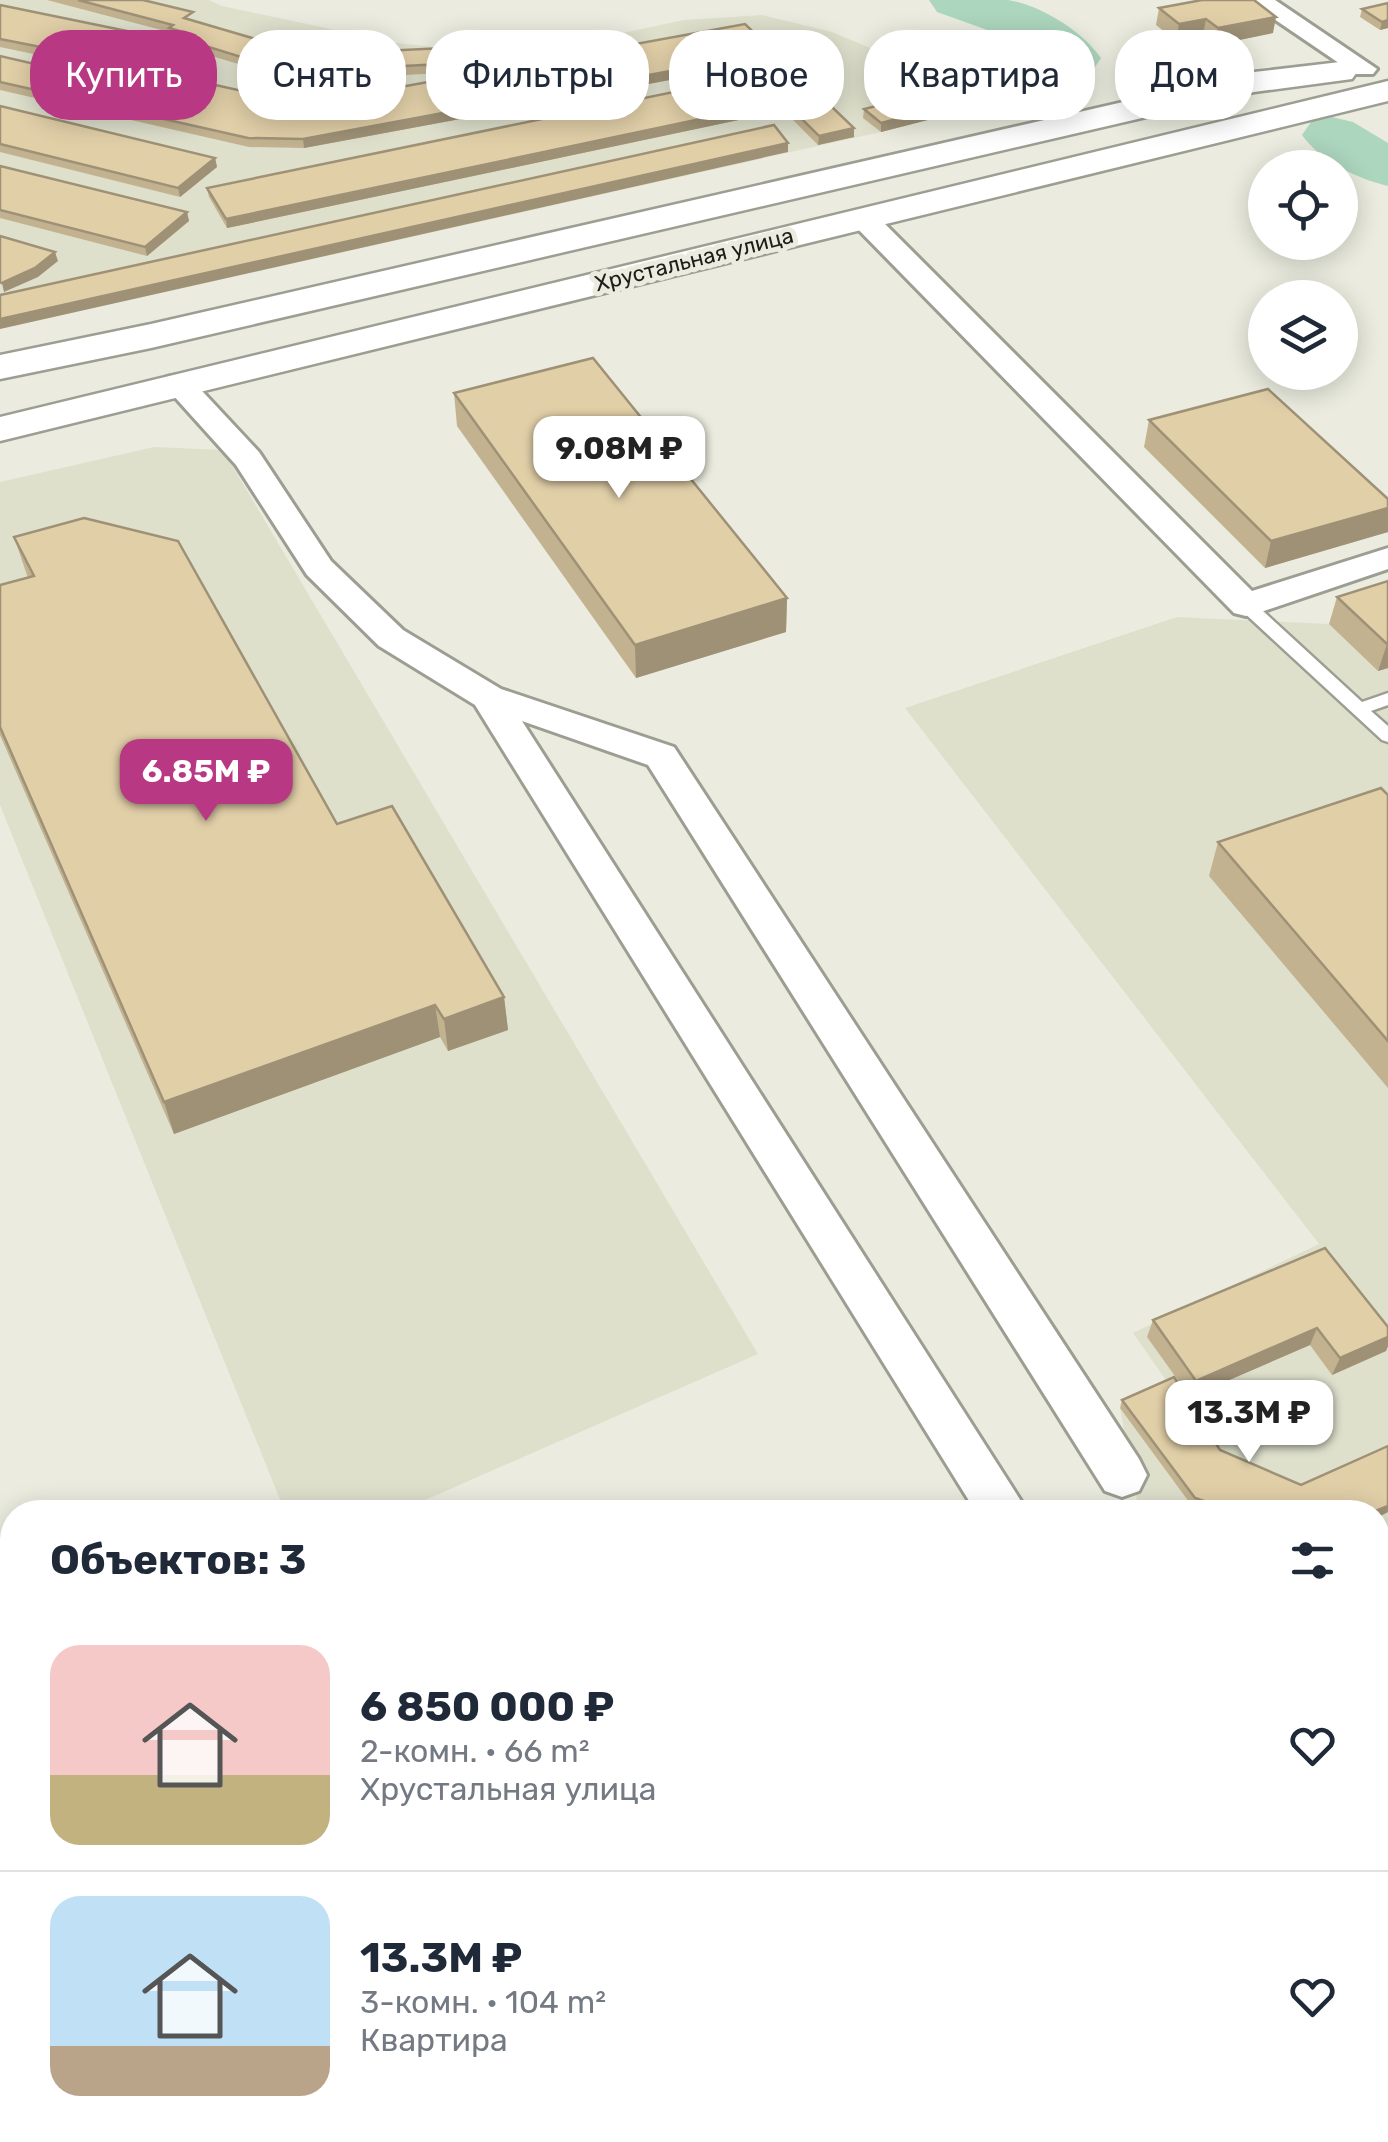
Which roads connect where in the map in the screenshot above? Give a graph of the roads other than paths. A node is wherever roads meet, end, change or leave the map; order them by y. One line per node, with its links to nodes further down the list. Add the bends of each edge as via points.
1 (1258, 0): 2 (street)
2 (1380, 77): 3 (street, Хрустальная улица); 4 (street, Хрустальная улица, via 1254,82)
3 (863, 218): 5 (street, Хрустальная улица); 8 (street)
4 (0, 366)
5 (178, 384): 6 (street, Хрустальная улица); 9 (street, via 248,458 319,568 391,638)
6 (0, 428)
7 (1388, 558): 8 (street)
8 (1246, 604): 11 (lane)
9 (488, 697): 13 (street, via 661,756); 14 (street)
10 (1388, 699): 11 (lane)
11 (1358, 709): 12 (lane)
12 (1388, 736)
13 (1122, 1475)
14 (995, 1500)

